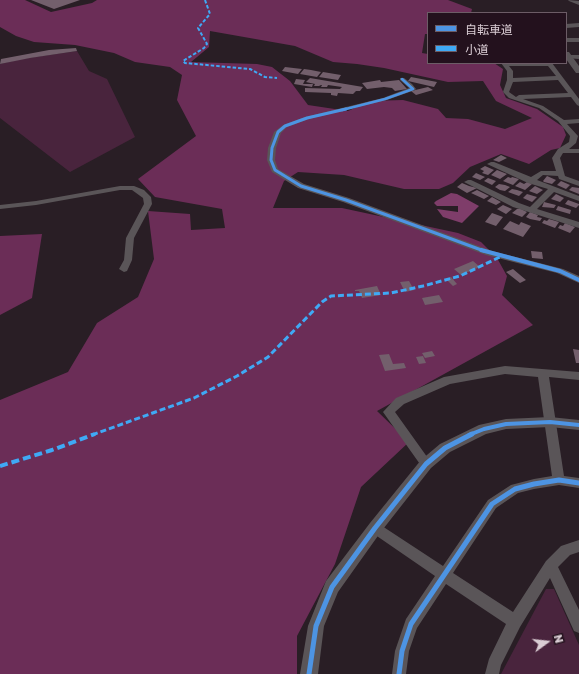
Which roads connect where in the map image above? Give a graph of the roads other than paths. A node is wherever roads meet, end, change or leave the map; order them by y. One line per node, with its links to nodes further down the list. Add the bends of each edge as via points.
1 (571, 0): 2 (street)
2 (579, 3)
3 (579, 25): 4 (street)
4 (567, 26)
5 (567, 40): 6 (street)
6 (579, 40)
7 (567, 55): 8 (street); 10 (street)
8 (579, 57)
9 (505, 64): 11 (street, via 550,64); 13 (street, via 510,71)
10 (579, 71)
11 (561, 78): 13 (street); 14 (street)
12 (402, 79): 32 (street, via 413,89 285,126 278,132 272,148 271,160 275,170 301,186 489,253 560,271)
13 (510, 80): 15 (street, via 506,92)
14 (572, 95): 15 (street); 16 (street)
15 (511, 97): 18 (street, via 541,107)
16 (579, 104)
17 (579, 121): 18 (street)
18 (562, 122): 19 (street, via 574,136 572,143)
19 (561, 151): 20 (street); 22 (street, via 556,158)
20 (579, 151)
21 (491, 164): 23 (street)
22 (561, 174): 23 (street, via 542,173); 25 (street, via 562,177)
23 (531, 181): 26 (street)
24 (468, 182): 29 (street)
25 (579, 184)
26 (553, 189): 27 (street); 29 (street)
27 (579, 199)
28 (0, 207): 31 (street, via 134,188 147,197 148,204 130,238 128,260)
29 (531, 210): 30 (street)
30 (579, 225)
31 (124, 269)
32 (579, 280)
33 (543, 372): 34 (street); 35 (street); 37 (street, via 505,370 448,380 400,401 389,412)
34 (579, 376)
35 (550, 422): 36 (street); 37 (street, via 506,424 484,429 445,448); 38 (street)
36 (579, 425)
37 (426, 464): 40 (street)
38 (559, 480): 39 (street); 43 (street, via 515,489 492,504)
39 (579, 483)
40 (374, 528): 43 (street); 46 (street, via 332,587 316,626)
41 (579, 546): 42 (street, via 566,550)
42 (551, 565): 44 (street); 45 (street)
43 (444, 575): 44 (street); 47 (street, via 411,624 402,651)
44 (515, 622): 48 (street, via 494,664)
45 (579, 626)
46 (309, 674)
47 (399, 674)
48 (492, 674)

